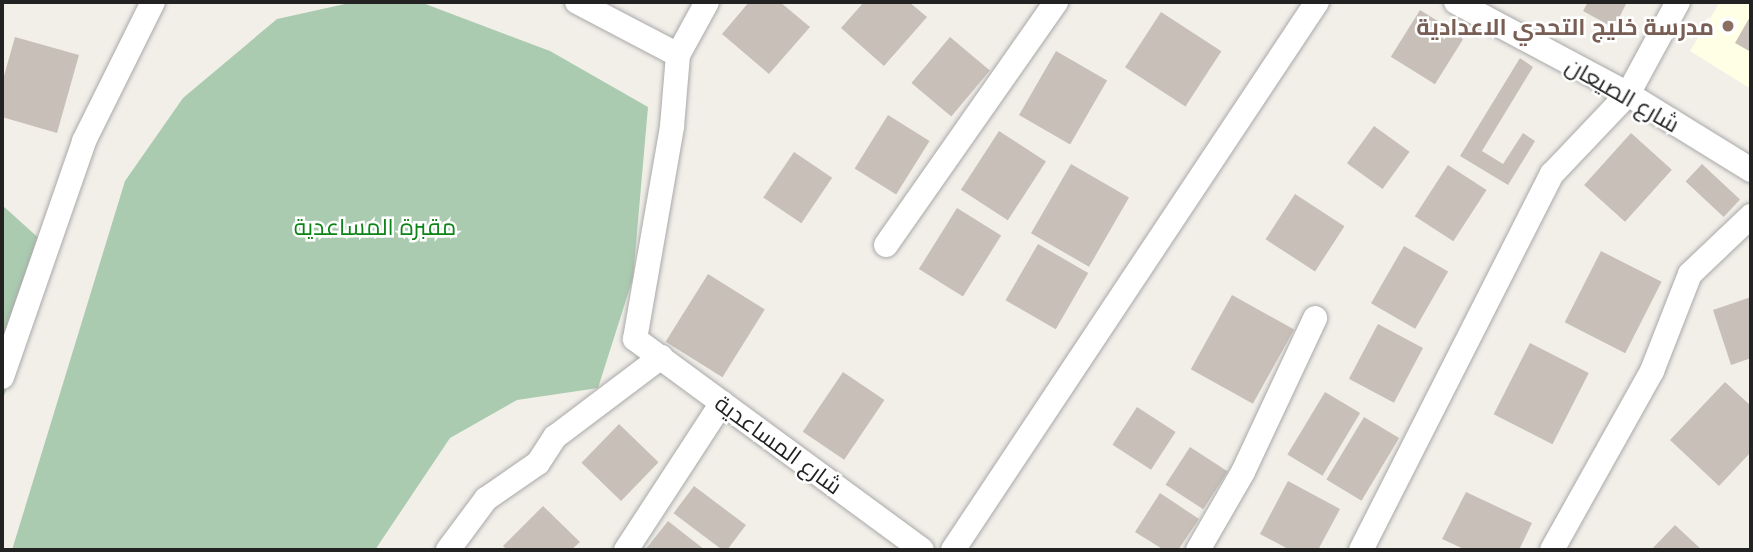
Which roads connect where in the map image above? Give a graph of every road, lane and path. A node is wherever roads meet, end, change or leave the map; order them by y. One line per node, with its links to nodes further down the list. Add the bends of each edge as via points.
1 (153, 2): 15 (street, via 84,141)
2 (577, 2): 8 (street)
3 (707, 2): 8 (street)
4 (1056, 2): 12 (street)
5 (1317, 2): 20 (street)
6 (1455, 2): 9 (street, شارع الصيعان)
7 (1678, 2): 9 (street)
8 (678, 55): 14 (street, شارع المساعدية, via 668,154 635,339)
9 (1628, 94): 10 (street, شارع الصيعان); 22 (street, via 1552,174)
10 (1751, 170)
11 (1751, 216): 23 (street, via 1690,274 1651,371)
12 (886, 245)
13 (1315, 318): 21 (street, via 1243,472)
14 (661, 357): 16 (street, شارع المساعدية); 17 (street, via 555,437 538,463 486,499)
15 (2, 377)
16 (723, 403): 18 (street); 19 (street, شارع المساعدية)
17 (448, 550)
18 (626, 550)
19 (922, 550)
20 (953, 550)
21 (1198, 550)
22 (1361, 550)
23 (1552, 550)

